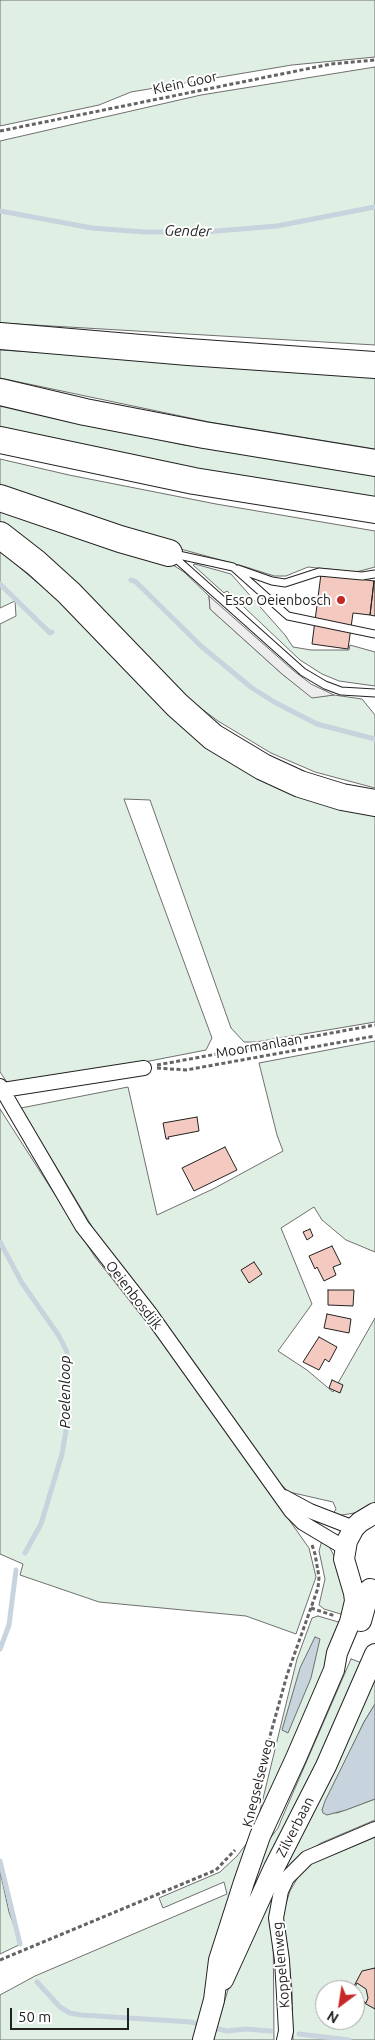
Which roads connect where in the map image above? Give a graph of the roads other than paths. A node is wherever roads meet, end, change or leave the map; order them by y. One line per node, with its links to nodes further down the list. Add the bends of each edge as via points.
1 (0, 336): 2 (highway)
2 (375, 365)
3 (0, 392): 5 (highway, via 204,435)
4 (0, 440): 7 (highway, via 194,481)
5 (375, 463)
6 (0, 498): 9 (highway)
7 (375, 510)
8 (0, 535): 14 (highway, via 69,593 177,705 213,737 245,758 300,784)
9 (169, 553): 10 (lane); 13 (lane, via 303,672 341,690)
10 (233, 567): 11 (lane, via 285,583 319,572); 12 (lane, via 288,616)
11 (375, 574)
12 (375, 634)
13 (375, 693)
14 (375, 804)
15 (144, 1068): 16 (street)
16 (2, 1088): 17 (street, Oeienbosdijk, via 82,1226 149,1312)
17 (280, 1495): 20 (street, Oeienbosdijk); 21 (street, Oeienbosdijk, via 303,1523)
18 (375, 1513): 20 (main road)
19 (375, 1527): 21 (main road)
20 (354, 1528): 21 (main road)
21 (351, 1552): 22 (main road)
22 (366, 1592): 25 (main road, Zilverbaan, via 366,1608 345,1657 334,1670 260,1836 222,1951)
23 (375, 1654): 25 (main road, Zilverbaan, via 326,1766 274,1868)
24 (375, 1829): 27 (street, Koppelenweg, via 307,1858 287,1878 281,1891 276,1918 282,1969)
25 (212, 2006): 26 (main road, Zilverbaan)
26 (203, 2040)
27 (284, 2040)

